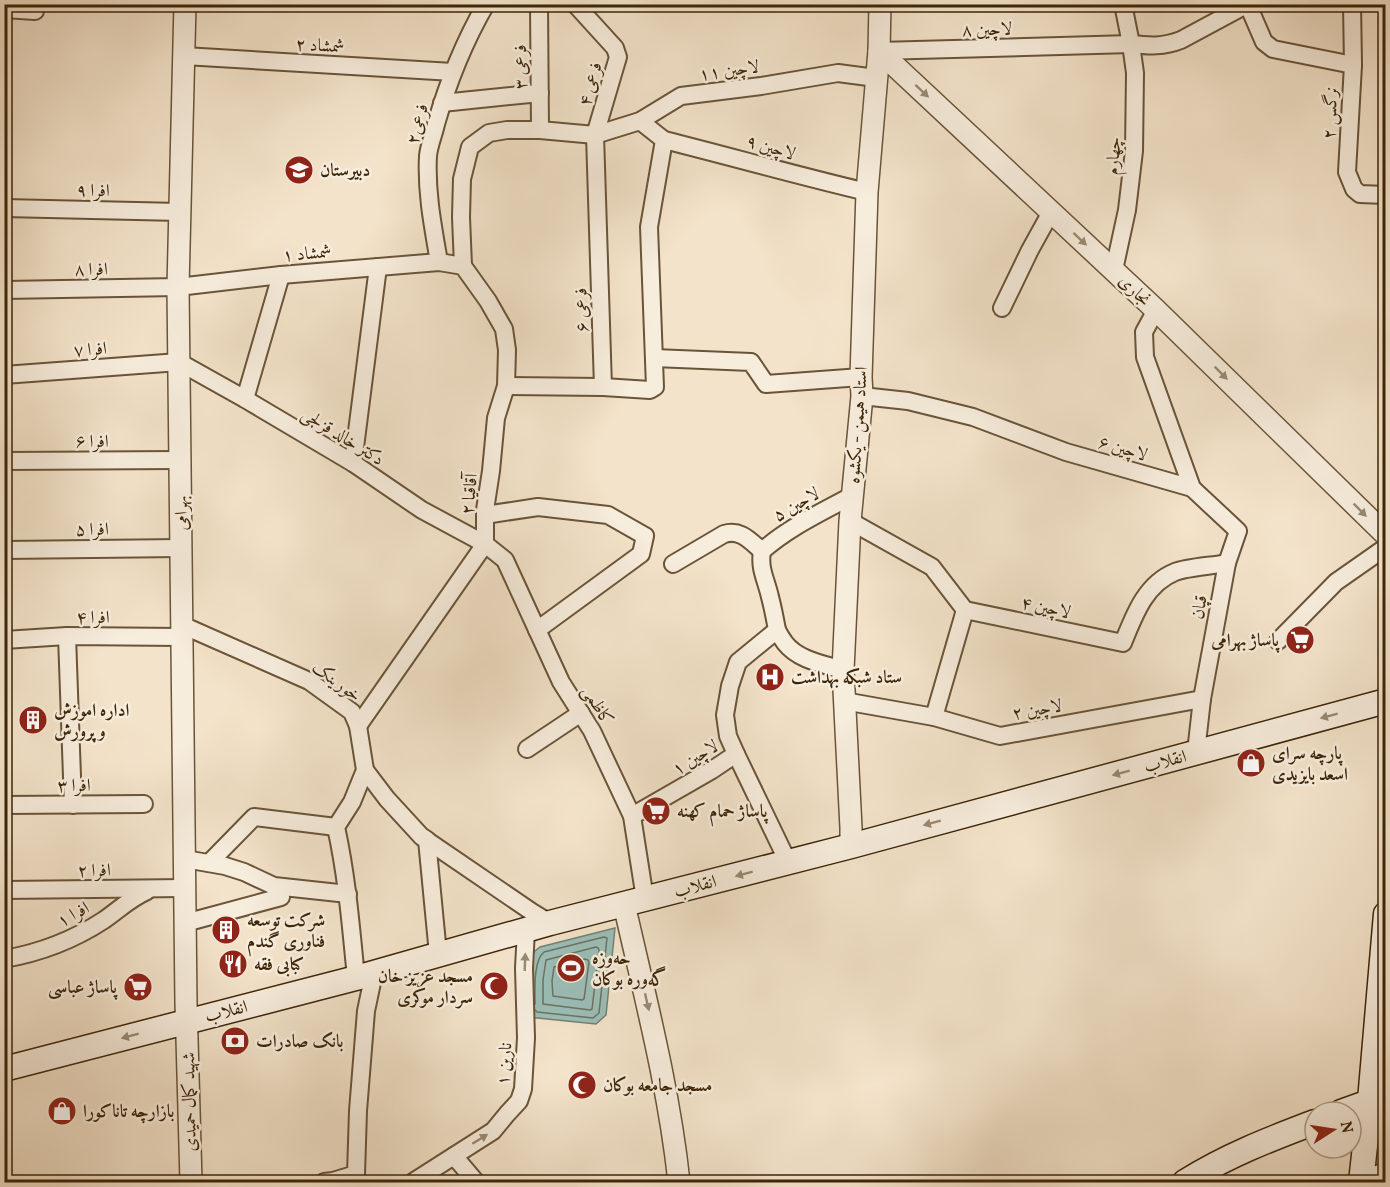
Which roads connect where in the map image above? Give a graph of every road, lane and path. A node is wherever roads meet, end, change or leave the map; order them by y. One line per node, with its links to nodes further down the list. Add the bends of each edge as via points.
1 (185, 4): 13 (street, بهرامی)
2 (486, 4): 15 (street, فرعی۲)
3 (539, 4): 17 (street, فرعی ۳)
4 (574, 4): 21 (street, فرعی ۴, via 615,48 618,57)
5 (880, 4): 12 (street, استاد هیمن - یکشوه)
6 (1123, 4): 11 (street, چهارم)
7 (1352, 4): 14 (street, نرگس ۲)
8 (1248, 5): 11 (street, لاچین ۸, via 1169,45); 14 (street, via 1264,42 1273,49)
9 (4, 9): 10 (street)
10 (35, 11)
11 (1131, 44): 12 (street, لاچین ۸); 31 (street, چهارم, via 1135,73 1134,151)
12 (879, 51): 16 (street, استاد هیمن - یکشوه); 27 (street, نجاری, one-way to 27)
13 (184, 56): 15 (street, شمشاد ۲); 26 (street, بهرامی)
14 (1353, 65): 24 (street, نرگس ۲, via 1347,172 1360,194)
15 (453, 72): 18 (street, فرعی۲)
16 (876, 78): 19 (street, لاچین ۱۱, via 837,72 681,96); 23 (street, استاد هیمن - یکشوه)
17 (540, 93): 18 (street); 20 (street, فرعی ۳)
18 (442, 103): 28 (street, فرعی۲, via 428,154 429,206)
19 (640, 121): 21 (street, لاچین ۱۱); 22 (street)
20 (540, 130): 21 (street, فرعی ۴); 29 (street, via 489,133 470,147 462,179)
21 (595, 135): 41 (street, فرعی ۶)
22 (664, 141): 23 (street, لاچین ۹); 37 (street, via 649,227)
23 (867, 192): 42 (street, استاد هیمن - یکشوه)
24 (1386, 195)
25 (4, 208): 26 (street, افرا ۹)
26 (180, 212): 33 (street, بهرامی)
27 (1051, 212): 31 (street, نجاری, one-way to 31); 35 (street)
28 (439, 262): 29 (street); 30 (street, شمشاد ۱)
29 (463, 266): 40 (street, آقاقیا ۲, via 504,329)
30 (378, 267): 32 (street, شمشاد ۱); 46 (street)
31 (1114, 270): 36 (street, نجاری)
32 (281, 274): 33 (street, شمشاد ۱); 43 (street)
33 (178, 287): 34 (street, افرا ۸); 38 (street, بهرامی)
34 (4, 290)
35 (1002, 308)
36 (1156, 310): 47 (street, لاچین ۶, via 1144,332 1145,357); 51 (street, نجاری, one-way to 51)
37 (654, 358): 41 (street, via 655,387 650,390); 42 (street, لاچین ۶, via 751,362 766,384)
38 (179, 362): 39 (street, افرا ۷); 43 (street, دکتر خالد قزلجی); 44 (street, بهرامی)
39 (4, 375)
40 (506, 386): 41 (street); 49 (street, آقاقیا ۲, via 496,418)
41 (603, 387)
42 (861, 387): 47 (street, لاچین ۶, via 973,417 1066,452); 48 (street, استاد هیمن - یکشوه)
43 (244, 399): 46 (street, دکتر خالد قزلجی)
44 (180, 460): 45 (street, افرا ۶); 54 (street, بهرامی)
45 (4, 461)
46 (353, 463): 52 (street, دکتر خالد قزلجی, via 422,510)
47 (1192, 488): 57 (street, قپان, via 1238,531)
48 (853, 495): 50 (street, استاد هیمن - یکشوه); 56 (street, لاچین ۵, via 789,530)
49 (485, 515): 52 (street, آقاقیا ۲); 60 (street, via 538,507 608,515 645,536 641,554)
50 (850, 521): 59 (street, via 932,567); 66 (street, استاد هیمن - یکشوه)
51 (1386, 536)
52 (485, 544): 60 (street, کاظمی, via 505,560); 72 (street)
53 (1386, 547): 65 (street, via 1336,582)
54 (181, 548): 55 (street, افرا ۵); 62 (street, بهرامی)
55 (4, 550)
56 (762, 550): 58 (street, via 741,534 731,532); 61 (street, via 762,574)
57 (1227, 563): 59 (street, لاچین ۴, via 1176,572 1156,582 1136,610 1123,643); 67 (street, قپان)
58 (673, 564)
59 (965, 609): 71 (street)
60 (537, 630): 70 (street, کاظمی)
61 (777, 630): 66 (street, via 795,653); 75 (street, لاچین ۱, via 738,662 730,686 725,715)
62 (182, 631): 63 (street, افرا ۴); 72 (street, خورینک, via 309,681 352,712); 84 (street, بهرامی)
63 (67, 636): 64 (street, افرا ۴); 79 (street)
64 (4, 640)
65 (1278, 641)
66 (843, 670): 68 (street, استاد هیمن - یکشوه)
67 (1202, 699): 71 (street, لاچین ۲, via 1000,736); 74 (street, قپان)
68 (844, 701): 71 (street, لاچین ۲); 83 (street, استاد هیمن - یکشوه)
69 (1386, 701): 74 (main road, انقلاب, one-way to 74)
70 (580, 713): 73 (street); 80 (street, کاظمی)
71 (934, 717)
72 (358, 726): 76 (street, خورینک)
73 (527, 749)
74 (1196, 752): 83 (main road, انقلاب, one-way to 83)
75 (736, 754): 80 (street, لاچین ۱); 85 (street)
76 (365, 770): 81 (street, via 352,802); 82 (street)
77 (144, 804): 79 (street, افرا ۳)
78 (4, 805): 79 (street, افرا ۳)
79 (74, 805)
80 (632, 816): 92 (street, کاظمی)
81 (336, 826): 86 (street, via 254,817); 90 (street)
82 (421, 836): 95 (street); 97 (street, via 426,840)
83 (851, 846): 85 (main road, انقلاب)
84 (184, 859): 86 (street); 88 (street, بهرامی)
85 (788, 862): 92 (main road, انقلاب, one-way to 92)
86 (209, 863): 90 (street, via 244,872 274,886)
87 (154, 888): 88 (street, افرا ۲); 89 (street, افرا ۲); 98 (street, افرا ۱, via 132,898 80,934)
88 (185, 888): 94 (street, بهرامی)
89 (4, 890)
90 (348, 894): 99 (street)
91 (281, 897): 94 (street)
92 (634, 902): 95 (main road, انقلاب); 112 (street, one-way to 112)
93 (1386, 914): 102 (main road)
94 (185, 923): 100 (street, بهرامی)
95 (550, 923): 96 (main road, انقلاب)
96 (526, 930): 97 (main road, انقلاب); 105 (street, نارین ۱, one-way to 96, via 493,1131 519,1101 523,1089)
97 (438, 954): 99 (main road, انقلاب)
98 (4, 959)
99 (365, 975): 100 (main road, انقلاب); 109 (street, via 356,1174)
100 (186, 1021): 101 (main road, انقلاب, one-way to 101); 108 (street, شهید کمال حمیدی)
101 (4, 1069)
102 (1374, 1110): 107 (main road)
103 (1303, 1127): 113 (main road, via 1250,1147)
104 (1303, 1142): 114 (main road)
105 (454, 1156): 110 (street, نارین ۱); 111 (street)
106 (1386, 1171): 107 (street)
107 (1361, 1181)
108 (191, 1182)
109 (324, 1182)
110 (413, 1182)
111 (476, 1182)
112 (680, 1182)
113 (1185, 1182)
114 (1206, 1182)

